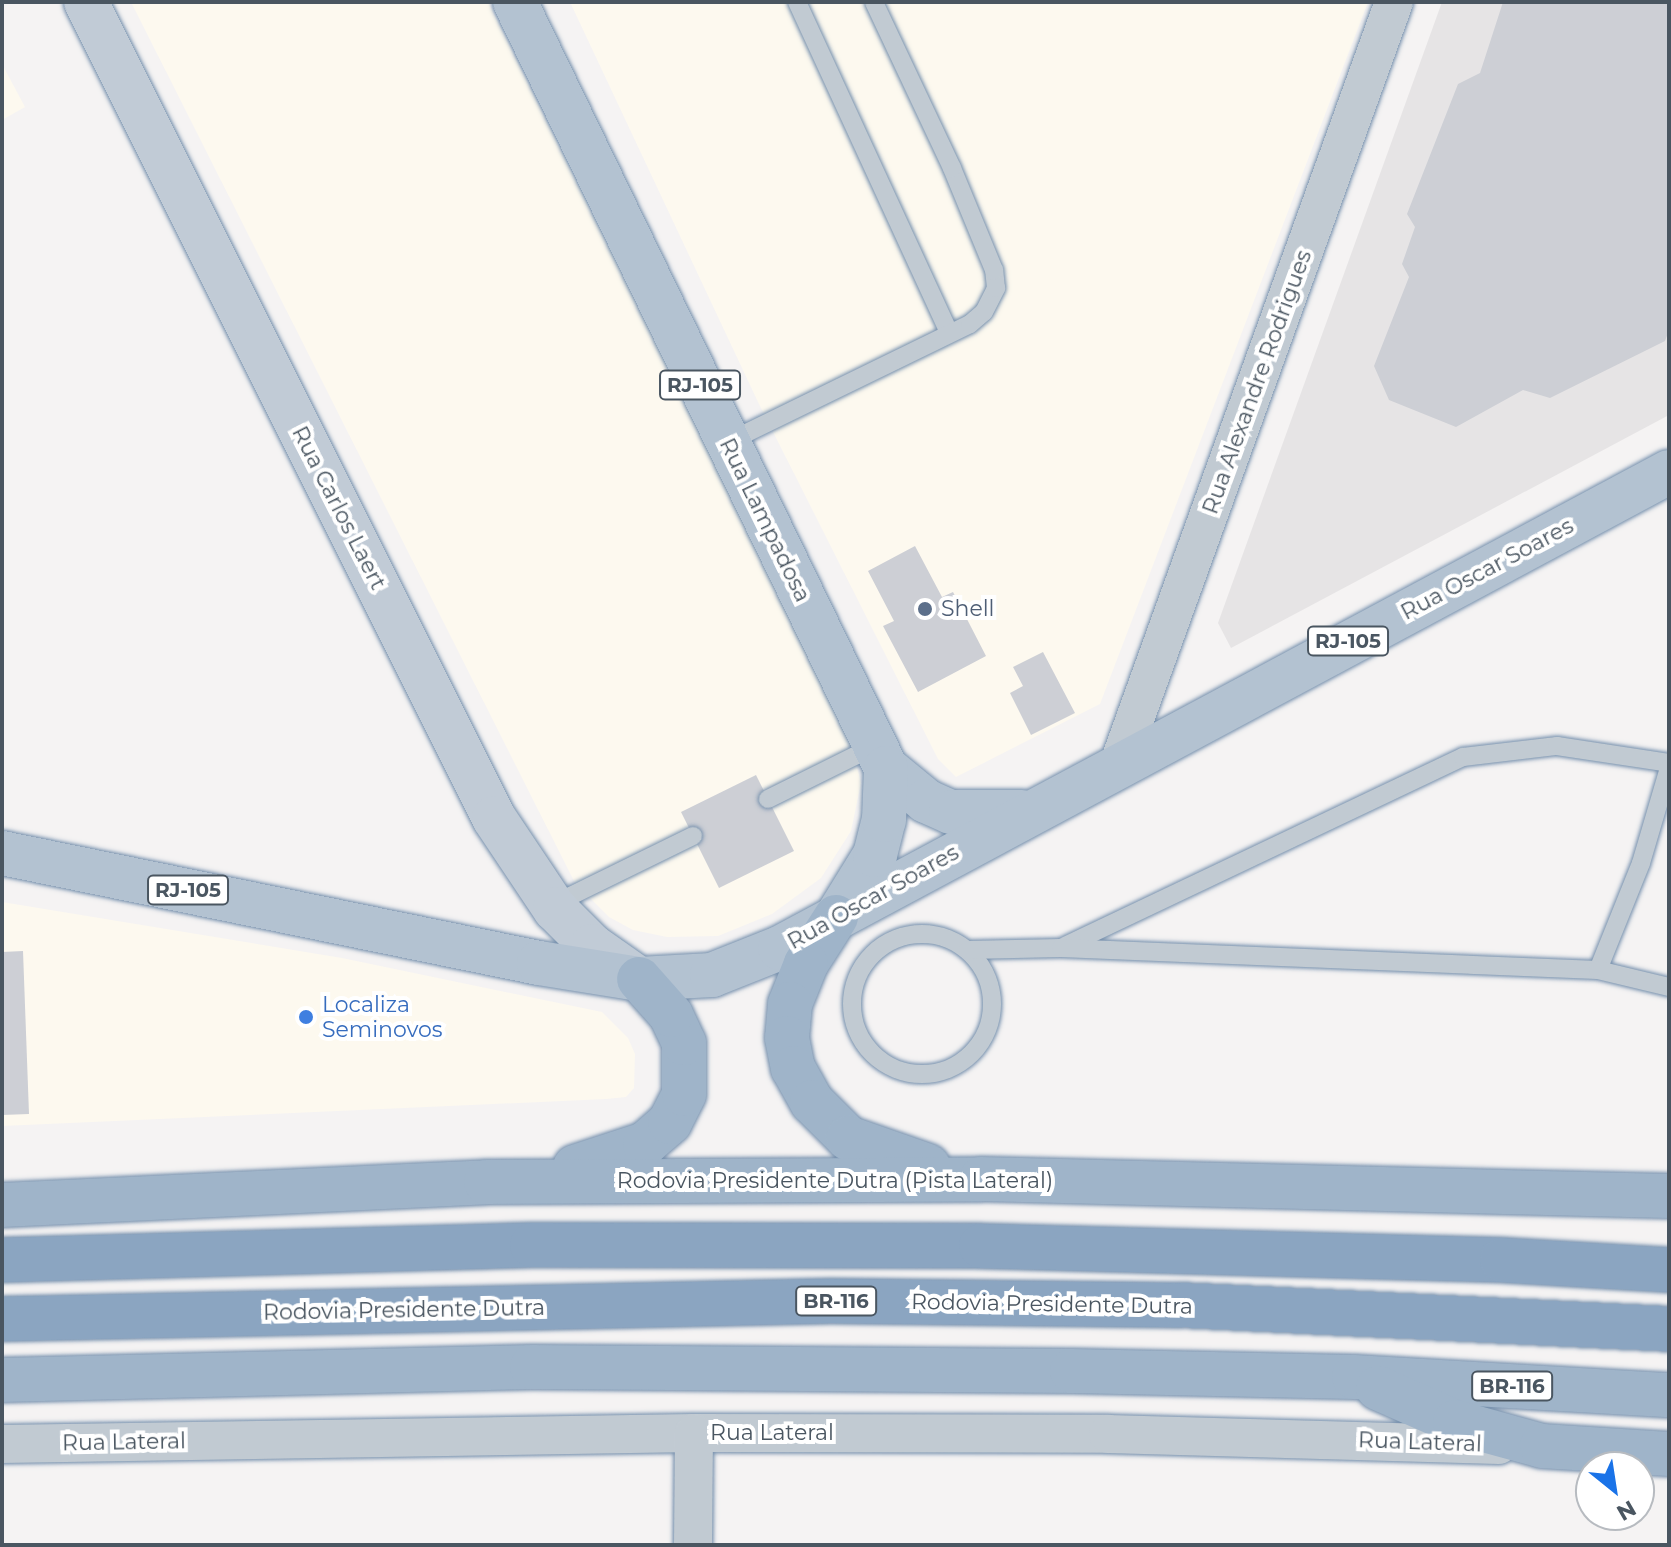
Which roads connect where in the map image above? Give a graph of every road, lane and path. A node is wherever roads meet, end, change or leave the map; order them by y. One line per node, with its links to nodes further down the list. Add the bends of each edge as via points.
1 (86, 2): 16 (main road, Rua Carlos Laert, via 494,818)
2 (515, 2): 7 (main road, Rua Lampadosa / RJ-105)
3 (797, 2): 6 (lane)
4 (874, 2): 6 (lane, via 994,270 996,288 984,312)
5 (1394, 2): 10 (street, Rua Alexandre Rodrigues)
6 (949, 333): 7 (lane)
7 (728, 442): 9 (main road, Rua Lampadosa / RJ-105)
8 (1669, 472): 10 (main road, Rua Oscar Soares / RJ-105)
9 (880, 757): 12 (lane); 13 (main road, Rua Lampadosa / RJ-105, via 926,801 951,812); 17 (main road, via 884,820 875,855 861,885)
10 (1119, 763): 13 (main road, Rua Oscar Soares / RJ-105)
11 (1669, 766): 18 (lane, via 1557,746 1463,757); 20 (lane, via 1641,863)
12 (768, 799)
13 (1027, 812): 17 (main road, Rua Oscar Soares / RJ-105)
14 (693, 836): 16 (lane)
15 (2, 853): 21 (main road, Rua Oscar Soares / RJ-105)
16 (552, 905): 21 (main road, Rua Carlos Laert, via 592,946)
17 (836, 917): 21 (main road, Rua Oscar Soares / RJ-105, via 754,960 712,975); 23 (highway, via 806,964 790,1004 787,1038 799,1079 829,1123 848,1138 888,1156)
18 (1061, 948): 19 (lane); 20 (lane)
19 (968, 950): 19 (lane, via 987,974 993,1005 985,1036 965,1060 936,1073 905,1072 877,1058 858,1033 852,1002 859,972 869,960 880,947 908,934 940,936)
20 (1598, 970): 22 (lane)
21 (639, 979): 24 (highway, via 671,1015 686,1051 684,1094 670,1122 645,1144 605,1161)
22 (1669, 987)
23 (981, 1179): 24 (highway, Rodovia Presidente Dutra (Pista Lateral)); 25 (highway, Rodovia Presidente Dutra (Pista Lateral))
24 (486, 1182): 26 (highway, Rodovia Presidente Dutra (Pista Lateral))
25 (1669, 1196)
26 (2, 1205)
27 (2, 1260): 28 (highway, via 532,1245 950,1246 1502,1260)
28 (1669, 1270)
29 (2, 1319): 30 (highway, Rodovia Presidente Dutra / BR-116, via 831,1301 1180,1305)
30 (1669, 1329)
31 (1354, 1377): 32 (highway, BR-116, via 532,1367); 33 (highway, BR-116); 36 (highway, via 1455,1422)
32 (2, 1380)
33 (1669, 1395)
34 (694, 1433): 35 (street, Rua Lateral); 36 (street, Rua Lateral, via 1108,1434); 38 (street)
35 (2, 1444)
36 (1542, 1446): 37 (highway)
37 (1669, 1454)
38 (693, 1545)

